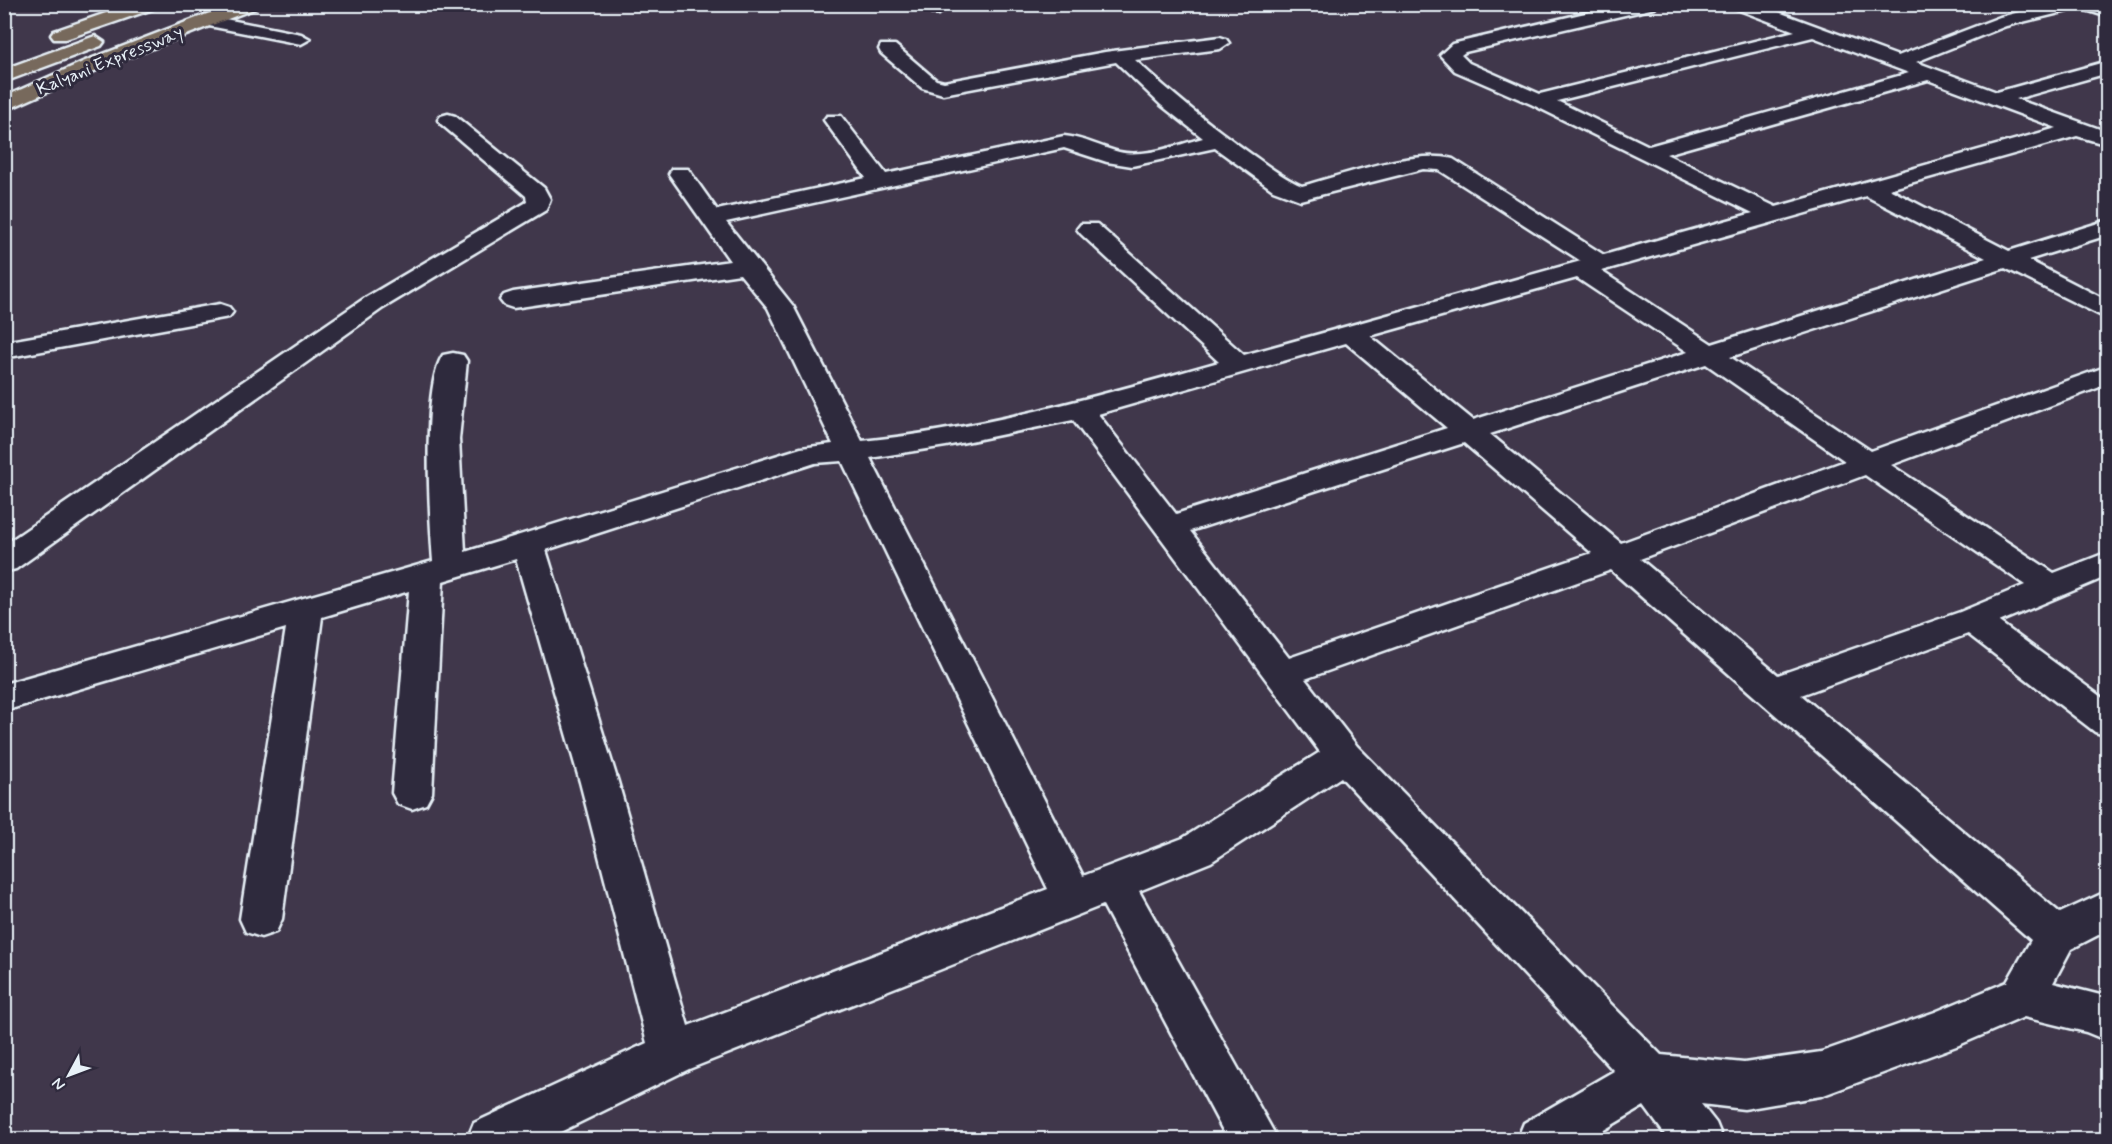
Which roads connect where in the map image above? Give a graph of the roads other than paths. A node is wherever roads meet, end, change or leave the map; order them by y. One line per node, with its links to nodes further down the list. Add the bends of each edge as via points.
1 (224, 4): 22 (highway)
2 (250, 4): 11 (highway, Kalyani Expressway)
3 (1589, 4): 10 (street)
4 (1650, 4): 10 (street)
5 (1740, 4): 12 (street)
6 (2075, 4): 18 (street, via 2000,21)
7 (2085, 4): 9 (street)
8 (154, 11): 14 (highway, Kalyani Expressway); 21 (highway)
9 (2108, 12)
10 (1611, 13): 24 (street, via 1459,48 1449,56 1462,67)
11 (210, 21): 13 (street); 25 (highway, Kalyani Expressway, via 92,65)
12 (1815, 31): 18 (street); 24 (street)
13 (301, 39)
14 (38, 43)
15 (1220, 44): 17 (street)
16 (888, 49): 17 (street, via 929,84 943,88)
17 (1120, 56): 30 (street)
18 (1898, 63): 20 (street)
19 (2108, 67): 23 (street)
20 (1928, 74): 23 (street); 31 (street)
21 (4, 76)
22 (4, 89)
23 (1996, 99): 28 (street)
24 (1538, 100): 31 (street)
25 (4, 105)
26 (448, 120): 58 (street, via 536,193 538,205 374,303)
27 (834, 120): 33 (street)
28 (2078, 129): 29 (street); 34 (street)
29 (2108, 139)
30 (1219, 141): 33 (street, via 1129,160 1088,145 1064,142); 41 (street, via 1300,194 1423,162 1445,164)
31 (1646, 153): 35 (street)
32 (680, 174): 36 (street)
33 (881, 183): 36 (street)
34 (1867, 187): 35 (street); 39 (street)
35 (1771, 213): 41 (street)
36 (711, 218): 40 (street)
37 (2108, 227): 39 (street)
38 (1089, 229): 49 (street)
39 (2005, 259): 43 (street); 47 (street)
40 (747, 266): 42 (street); 53 (street, via 780,306)
41 (1591, 266): 45 (street); 47 (street)
42 (513, 300)
43 (2108, 311)
44 (220, 312): 46 (street)
45 (1351, 334): 49 (street); 52 (street)
46 (4, 350)
47 (1712, 354): 52 (street); 54 (street)
48 (453, 361): 60 (street, via 443,428)
49 (1237, 364): 51 (street)
50 (2108, 374): 54 (street)
51 (1080, 410): 53 (street); 55 (street)
52 (1470, 432): 55 (street); 57 (street)
53 (854, 453): 56 (street, via 812,454); 70 (street)
54 (1868, 465): 57 (street); 61 (street)
55 (1169, 527): 64 (street)
56 (528, 545): 60 (street); 76 (street, via 599,782)
57 (1616, 556): 64 (street); 65 (street)
58 (4, 561)
59 (2108, 563): 61 (street)
60 (438, 571): 62 (street); 69 (street)
61 (2053, 588): 63 (street)
62 (306, 609): 66 (street); 72 (street)
63 (1972, 620): 65 (street); 67 (street)
64 (1281, 674): 68 (street)
65 (1773, 692): 73 (street)
66 (4, 698)
67 (2108, 722)
68 (1344, 756): 70 (street, via 1197,850); 77 (street)
69 (412, 793)
70 (1093, 890): 76 (street); 79 (street)
71 (2108, 909): 73 (street)
72 (261, 919)
73 (2056, 936): 74 (street)
74 (2023, 996): 75 (street); 77 (street, via 1821,1074 1743,1086)
75 (2108, 1020)
76 (673, 1054): 78 (street)
77 (1650, 1076): 80 (street); 81 (street)
78 (491, 1140)
79 (1254, 1140)
80 (1541, 1140)
81 (1699, 1140)

